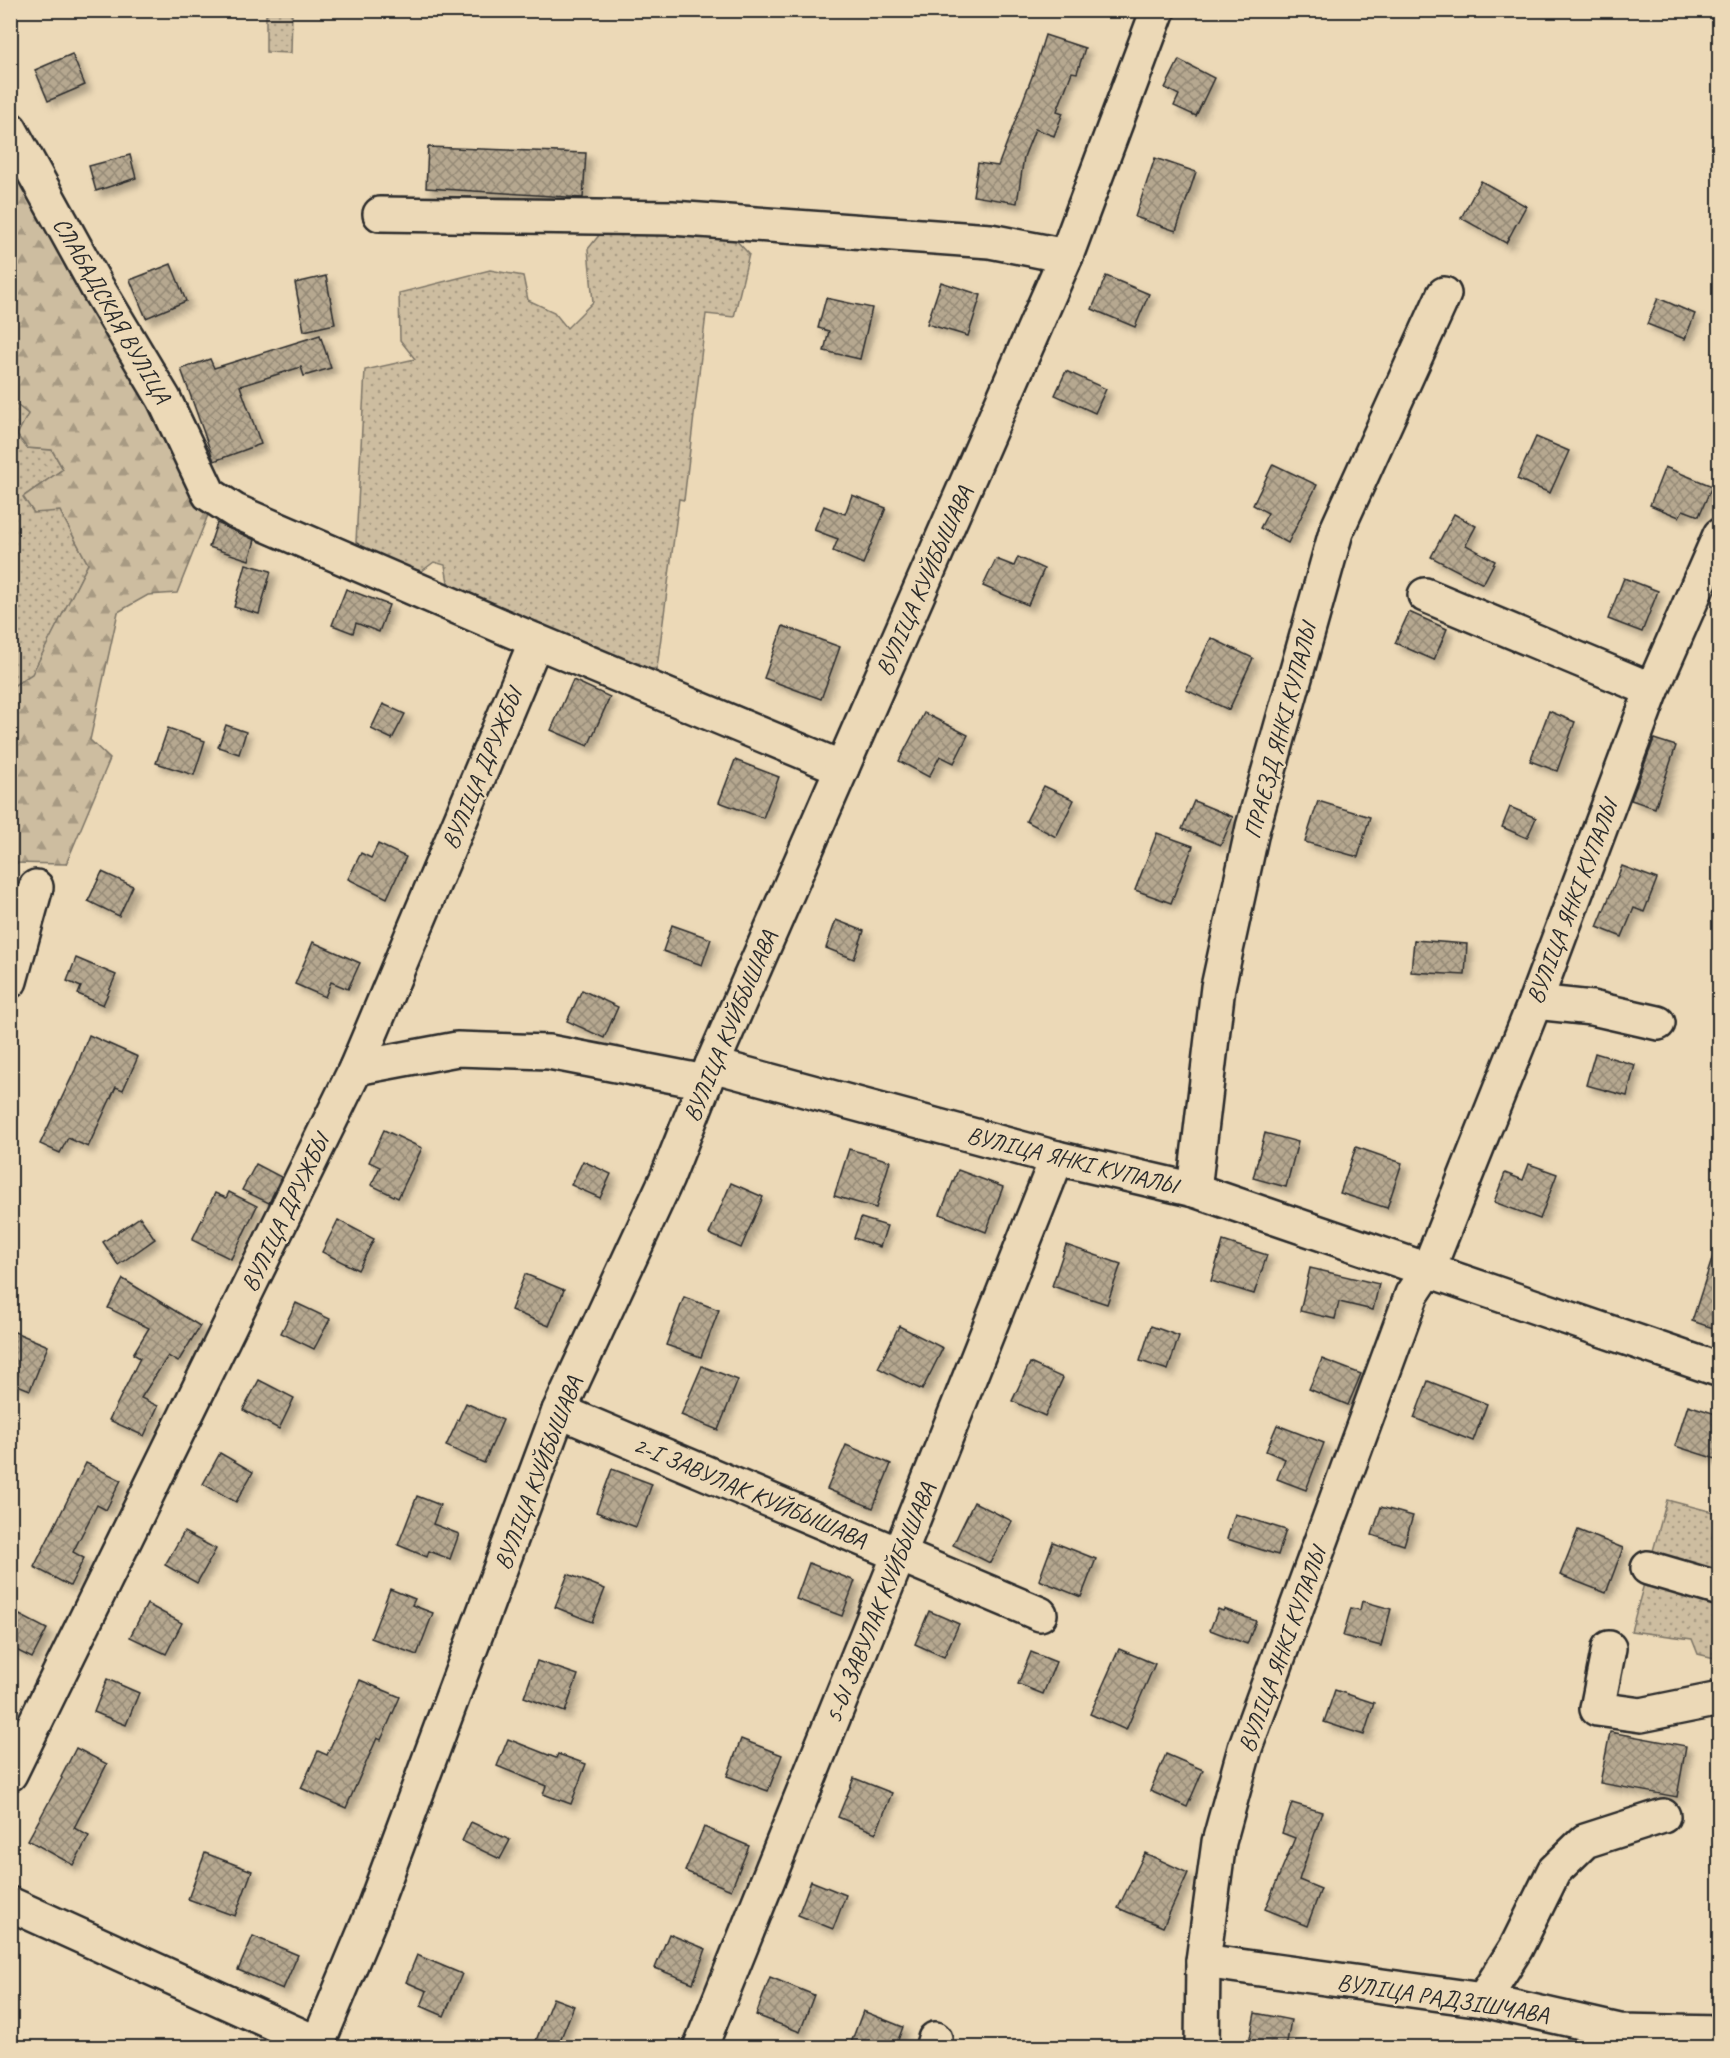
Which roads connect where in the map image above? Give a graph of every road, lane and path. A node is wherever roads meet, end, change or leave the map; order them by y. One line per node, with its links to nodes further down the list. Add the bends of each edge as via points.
1 (1158, 10): 4 (street, ВУЛІЦА КУЙБЫШАВА)
2 (10, 129): 8 (street, СЛАБАДСКАЯ ВУЛІЦА, via 164,399 209,494 235,511)
3 (380, 214): 4 (street, via 672,218 990,241)
4 (1066, 256): 10 (street, ВУЛІЦА КУЙБЫШАВА)
5 (1444, 294): 18 (street, ПРАЕЗД ЯНКІ КУПАЛЫ, via 1336,532 1262,793 1218,987)
6 (1719, 535): 9 (street, ВУЛІЦА ЯНКІ КУПАЛЫ)
7 (1425, 595): 9 (street)
8 (536, 641): 10 (street); 15 (street, ВУЛІЦА ДРУЖБЫ)
9 (1652, 690): 13 (street, ВУЛІЦА ЯНКІ КУПАЛЫ)
10 (842, 768): 16 (street, ВУЛІЦА КУЙБЫШАВА)
11 (36, 887): 12 (street)
12 (10, 981)
13 (1536, 1002): 14 (street, via 1592,1008); 19 (street, ВУЛІЦА ЯНКІ КУПАЛЫ)
14 (1658, 1023)
15 (356, 1068): 16 (street, ВУЛІЦА ЯНКІ КУПАЛЫ, via 457,1049 549,1052); 28 (street, ВУЛІЦА ДРУЖБЫ)
16 (709, 1073): 17 (street, ВУЛІЦА ЯНКІ КУПАЛЫ); 21 (street, ВУЛІЦА КУЙБЫШАВА, via 667,1178)
17 (1057, 1158): 18 (street, ВУЛІЦА ЯНКІ КУПАЛЫ); 22 (street, 5-Ы ЗАВУЛАК КУЙБЫШАВА)
18 (1194, 1190): 19 (street, ВУЛІЦА ЯНКІ КУПАЛЫ)
19 (1428, 1270): 20 (street, ВУЛІЦА ЯНКІ КУПАЛЫ); 31 (street, ВУЛІЦА ЯНКІ КУПАЛЫ, via 1412,1294 1245,1748 1219,1842)
20 (1719, 1370)
21 (559, 1411): 22 (street, 2-І ЗАВУЛАК КУЙБЫШАВА); 35 (street, ВУЛІЦА КУЙБЫШАВА, via 369,1921)
22 (899, 1555): 25 (street, 2-І ЗАВУЛАК КУЙБЫШАВА); 36 (street, 5-Ы ЗАВУЛАК КУЙБЫШАВА)
23 (1648, 1568): 24 (street)
24 (1719, 1589)
25 (1040, 1614)
26 (1609, 1648): 27 (street, via 1598,1709 1641,1715)
27 (1719, 1699)
28 (10, 1774)
29 (1663, 1816): 32 (street, via 1585,1841 1554,1871 1516,1948)
30 (10, 1904): 35 (street)
31 (1203, 1961): 32 (street, ВУЛІЦА РАДЗІШЧАВА); 37 (street, ВУЛІЦА ЯНКІ КУПАЛЫ)
32 (1483, 2000): 34 (street, ВУЛІЦА РАДЗІШЧАВА)
33 (1719, 2033): 34 (street, ВУЛІЦА РАДЗІШЧАВА)
34 (1619, 2039)
35 (316, 2045)
36 (700, 2048)
37 (1202, 2048)

